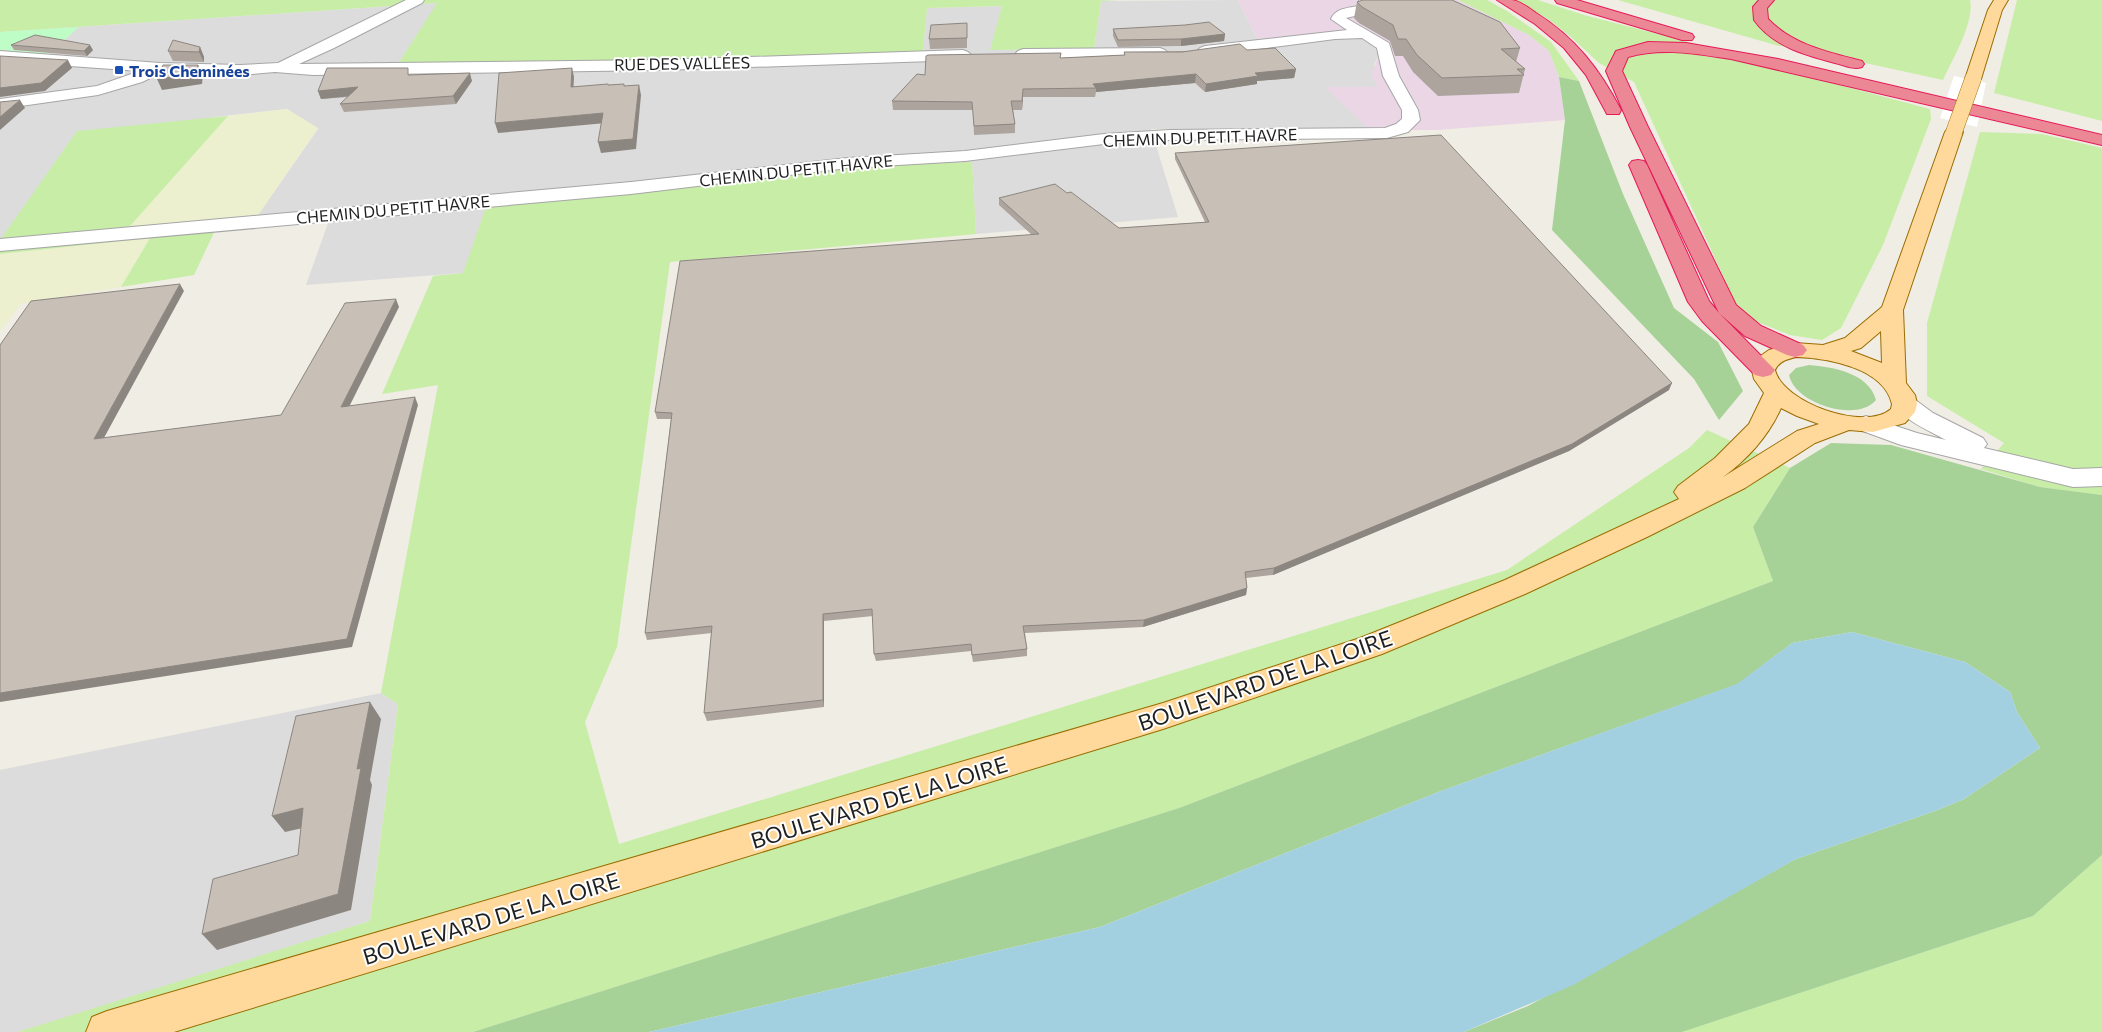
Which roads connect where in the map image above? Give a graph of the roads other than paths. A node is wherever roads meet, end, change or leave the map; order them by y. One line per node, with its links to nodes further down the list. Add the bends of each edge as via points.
1 (417, 0): 17 (street, via 330,45)
2 (1366, 0): 9 (street, CHEMIN DU PETIT HAVRE, via 1371,7 1342,13 1338,19)
3 (1504, 0): 29 (highway, via 1560,36 1586,62 1614,113 1699,302)
4 (1562, 0): 22 (highway, via 1678,34)
5 (1593, 0): 8 (highway)
6 (1768, 0): 18 (highway, via 1760,7 1761,20 1775,34 1804,48)
7 (1995, 3): 26 (main road, bridge, via 1973,79)
8 (1699, 31)
9 (1364, 34): 11 (street); 25 (street, CHEMIN DU PETIT HAVRE, via 1384,46 1391,76 1410,110 1411,120 1397,131 1104,139 965,156 848,163 621,189)
10 (1728, 39): 21 (highway)
11 (1190, 52)
12 (1173, 53): 13 (street)
13 (1007, 54)
14 (978, 55): 17 (street, RUE DES VALLÉES, via 661,65)
15 (0, 56): 16 (street, RUE DES VALLÉES)
16 (160, 68): 17 (street, RUE DES VALLÉES); 20 (street, via 105,89)
17 (275, 68)
18 (1870, 68)
19 (1919, 82): 21 (highway)
20 (0, 104)
21 (2026, 112): 23 (highway)
22 (1993, 113): 24 (highway); 27 (highway, via 1708,50 1657,46 1632,49 1616,59 1614,71 1727,308 1753,331)
23 (2102, 130)
24 (2102, 140)
25 (0, 246)
26 (1892, 310): 28 (main road, via 1853,343); 31 (main road)
27 (1795, 350): 28 (main road); 29 (main road, via 1778,353 1767,360)
28 (1824, 352): 31 (main road, via 1881,373)
29 (1763, 370): 30 (main road, via 1766,381)
30 (1776, 393): 32 (main road, via 1806,411); 35 (main road, BOULEVARD DE LA LOIRE, via 1760,427 1724,464)
31 (1900, 394): 32 (main road, BOULEVARD DE LA LOIRE, via 1903,412 1894,419 1882,423); 33 (street, via 1933,422)
32 (1856, 423): 33 (street); 35 (main road, BOULEVARD DE LA LOIRE, via 1806,437 1736,482)
33 (2018, 464): 34 (street, via 2073,478)
34 (2102, 477)
35 (1637, 530): 36 (main road, BOULEVARD DE LA LOIRE, via 1515,587 1371,646 1163,716)
36 (106, 1032)

